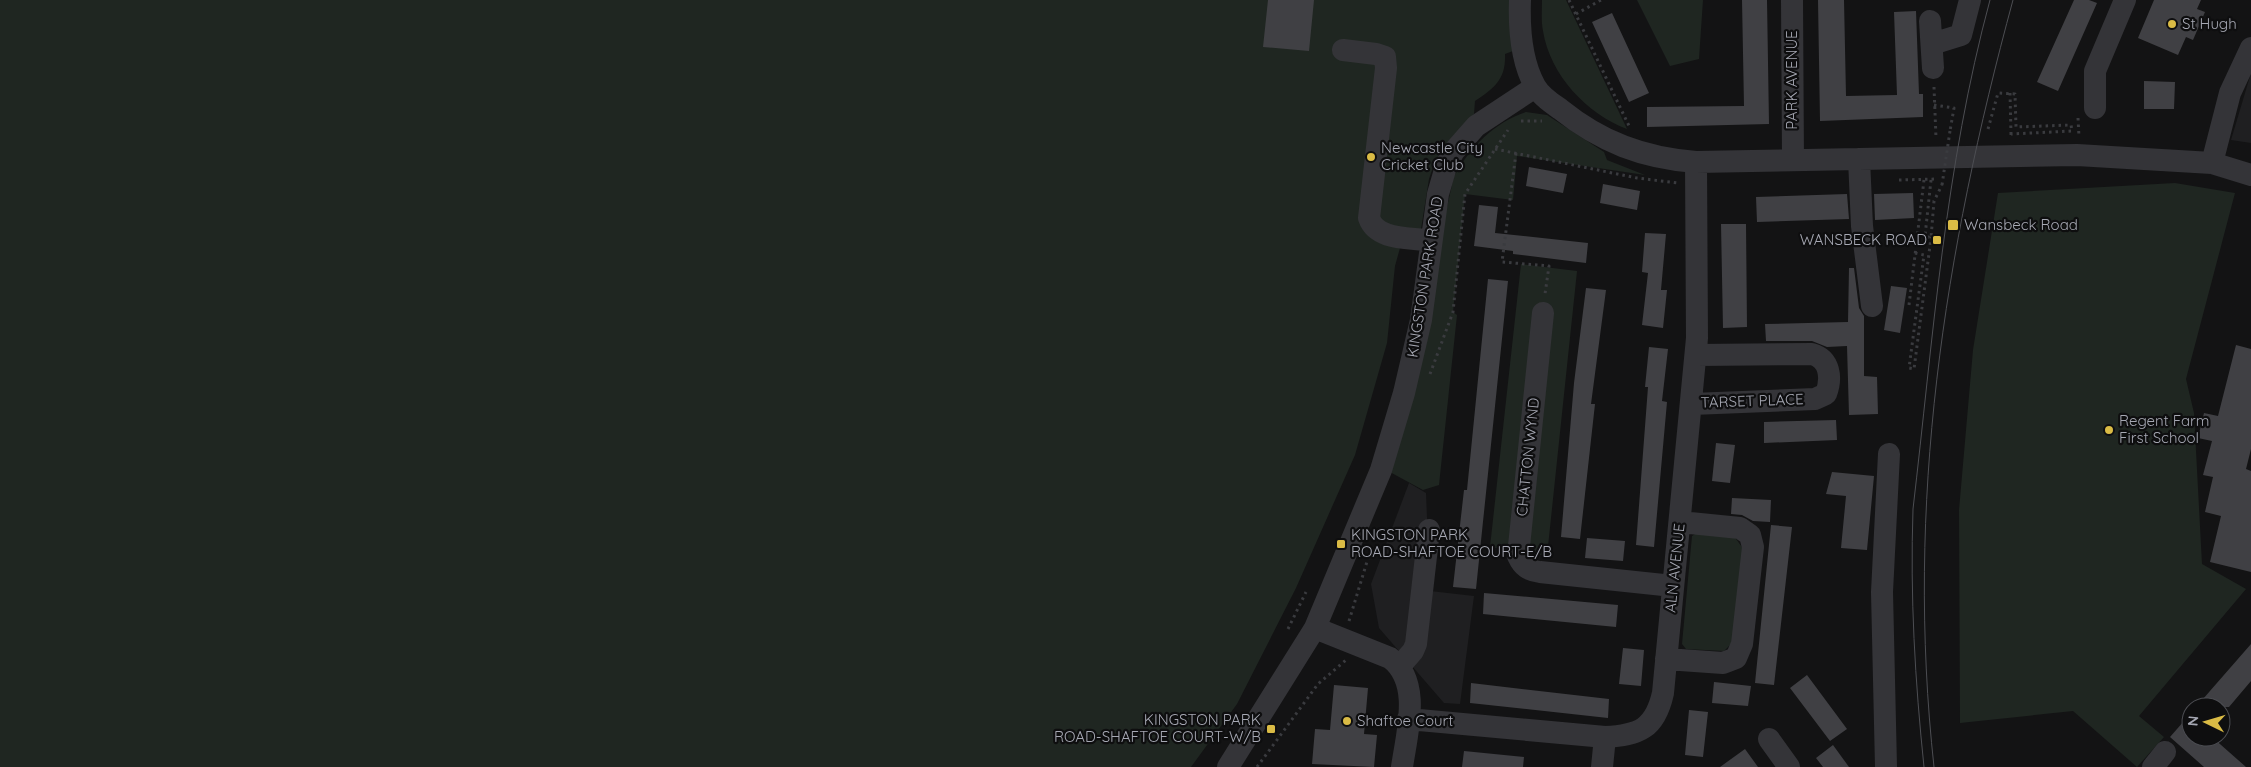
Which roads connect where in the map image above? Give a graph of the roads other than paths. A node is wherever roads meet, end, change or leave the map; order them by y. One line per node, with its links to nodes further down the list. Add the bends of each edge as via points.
1 (1520, 0): 10 (street, via 1522,38)
2 (1792, 0): 13 (street, PARK AVENUE)
3 (1970, 0): 6 (street, via 1961,35)
4 (2125, 0): 11 (street, via 2095,71)
5 (1930, 21): 6 (street)
6 (1932, 44): 9 (street)
7 (2251, 48): 15 (street, via 2230,93)
8 (1343, 50): 17 (street, via 1385,57 1369,218 1373,228 1380,233)
9 (1934, 68)
10 (1535, 87): 14 (street, via 1563,112 1609,142 1642,154); 17 (street, KINGSTON PARK ROAD, via 1476,126 1454,150 1442,176)
11 (2086, 108)
12 (1859, 159): 13 (street); 15 (street, via 2077,155); 18 (street, via 1862,226)
13 (1793, 160): 14 (street)
14 (1696, 162): 20 (street, ALN AVENUE)
15 (2212, 163): 16 (street)
16 (2251, 175)
17 (1431, 240): 26 (street, KINGSTON PARK ROAD, via 1421,320 1404,393 1380,470)
18 (1872, 306)
19 (1543, 313): 25 (street, CHATTON WYND, via 1518,556 1522,565 1540,572)
20 (1696, 355): 21 (street, ALN AVENUE); 21 (street, TARSET PLACE, via 1812,354 1825,360 1829,386 1822,397 1815,399)
21 (1692, 404): 23 (street, ALN AVENUE)
22 (1889, 454): 36 (street, via 1882,592)
23 (1680, 522): 25 (street, ALN AVENUE); 27 (street, via 1740,528 1750,535 1753,547 1742,644 1736,658 1723,663)
24 (1429, 530): 28 (street, via 1416,644)
25 (1673, 586): 27 (street, ALN AVENUE)
26 (1315, 628): 28 (street, via 1390,658); 32 (street, KINGSTON PARK ROAD)
27 (1666, 659): 30 (street, ALN AVENUE, via 1663,694 1654,718 1637,733)
28 (1400, 666): 29 (street, via 1410,696)
29 (1408, 719): 30 (street, ALN AVENUE); 33 (street)
30 (1605, 737): 34 (street)
31 (1769, 739): 35 (street)
32 (1228, 767)
33 (1402, 767)
34 (1602, 767)
35 (1789, 767)
36 (1886, 767)

